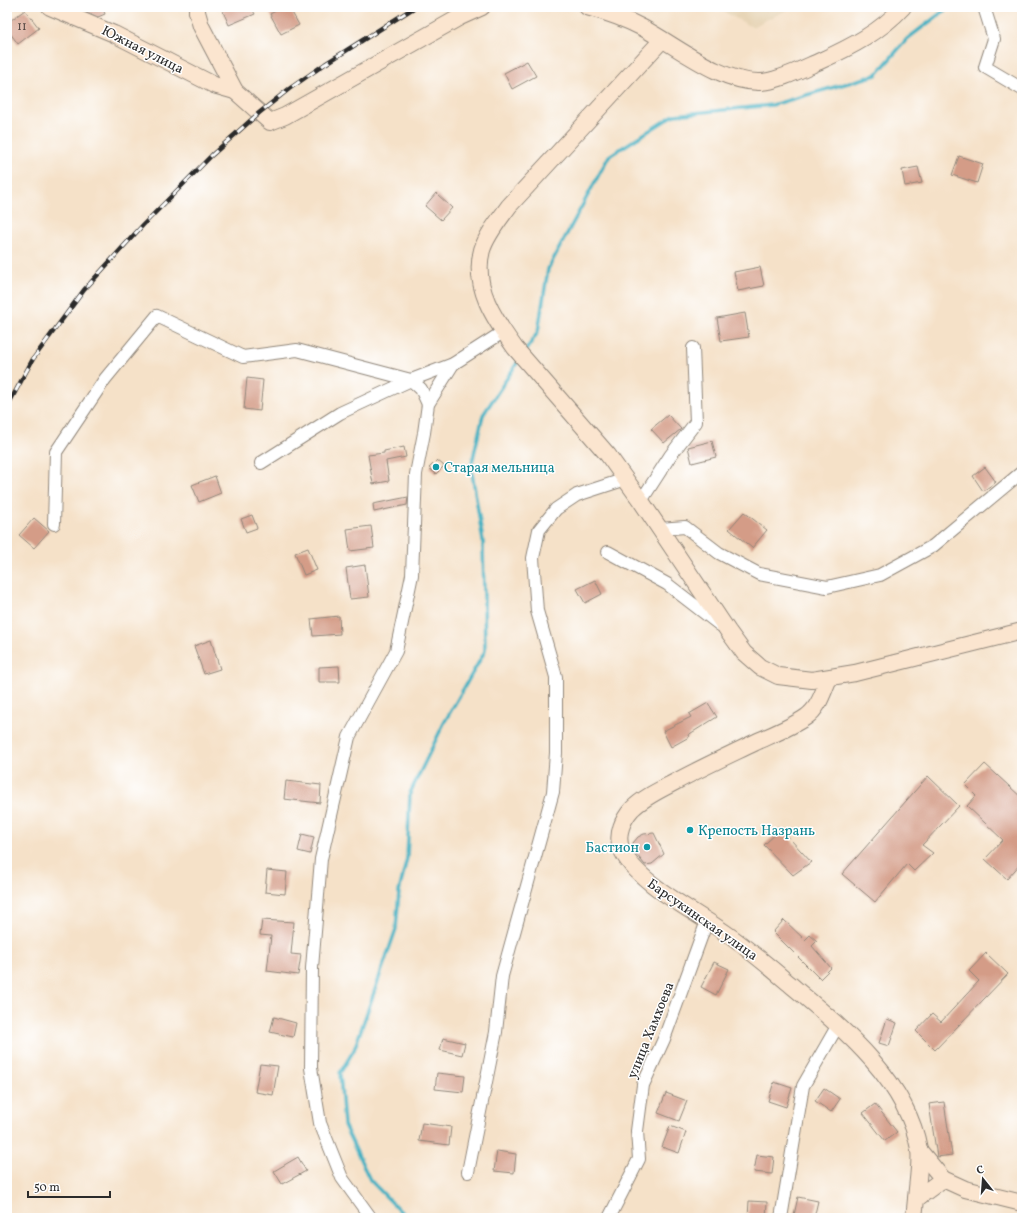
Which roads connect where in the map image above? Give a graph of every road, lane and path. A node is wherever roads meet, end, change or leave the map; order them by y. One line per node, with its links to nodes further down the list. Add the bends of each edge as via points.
1 (50, 7): 9 (street, Южная улица, via 114,34 214,86)
2 (198, 7): 9 (street, via 201,26)
3 (482, 7): 9 (street, via 270,122)
4 (586, 7): 7 (street, via 643,28)
5 (903, 7): 7 (street, via 892,20 848,48 782,77 761,82 725,75)
6 (984, 7): 8 (street, via 994,39 985,67)
7 (662, 40): 10 (street, via 509,206 491,230 482,250 480,275 484,294)
8 (1022, 89)
9 (235, 91)
10 (503, 332): 12 (street); 17 (street)
11 (693, 348): 18 (street, via 696,422)
12 (454, 364): 13 (street); 14 (street)
13 (411, 380): 14 (street, via 421,389); 15 (street, via 340,413); 19 (street, via 297,350 243,357 157,316 105,379 56,452)
14 (428, 404): 32 (street, via 416,474 412,575 396,651 349,737 321,859 312,968 311,1068 320,1124 342,1178)
15 (261, 463)
16 (1022, 472): 20 (street, via 933,546 880,575 827,586 759,574 719,553 686,527)
17 (626, 479): 18 (street); 28 (street, via 577,495 556,509 539,530 533,558 537,611 556,677 553,792 502,976 496,1032)
18 (641, 501): 20 (street)
19 (54, 524)
20 (660, 529): 22 (street)
21 (608, 552): 22 (street, via 667,584)
22 (728, 631): 24 (street, via 744,653 760,667 778,676 812,680)
23 (1022, 631): 24 (street)
24 (829, 678): 25 (street, Барсукинская улица, via 818,704 807,716 649,796 622,822 619,835 627,859 663,893)
25 (707, 921): 26 (street, Барсукинская улица, via 744,945); 33 (street, улица Хамхоева, via 664,1039 643,1085 637,1131 639,1159)
26 (838, 1025): 27 (street, Барсукинская улица, via 875,1064 896,1092 907,1113); 34 (street, via 803,1086)
27 (919, 1150): 29 (street, Барсукинская улица); 30 (street, Барсукинская улица)
28 (468, 1172)
29 (943, 1179): 30 (street); 31 (street, Барсукинская улица, via 965,1188)
30 (916, 1199): 35 (street, Барсукинская улица)
31 (1022, 1203)
32 (371, 1218)
33 (609, 1218)
34 (781, 1218)
35 (914, 1218)

